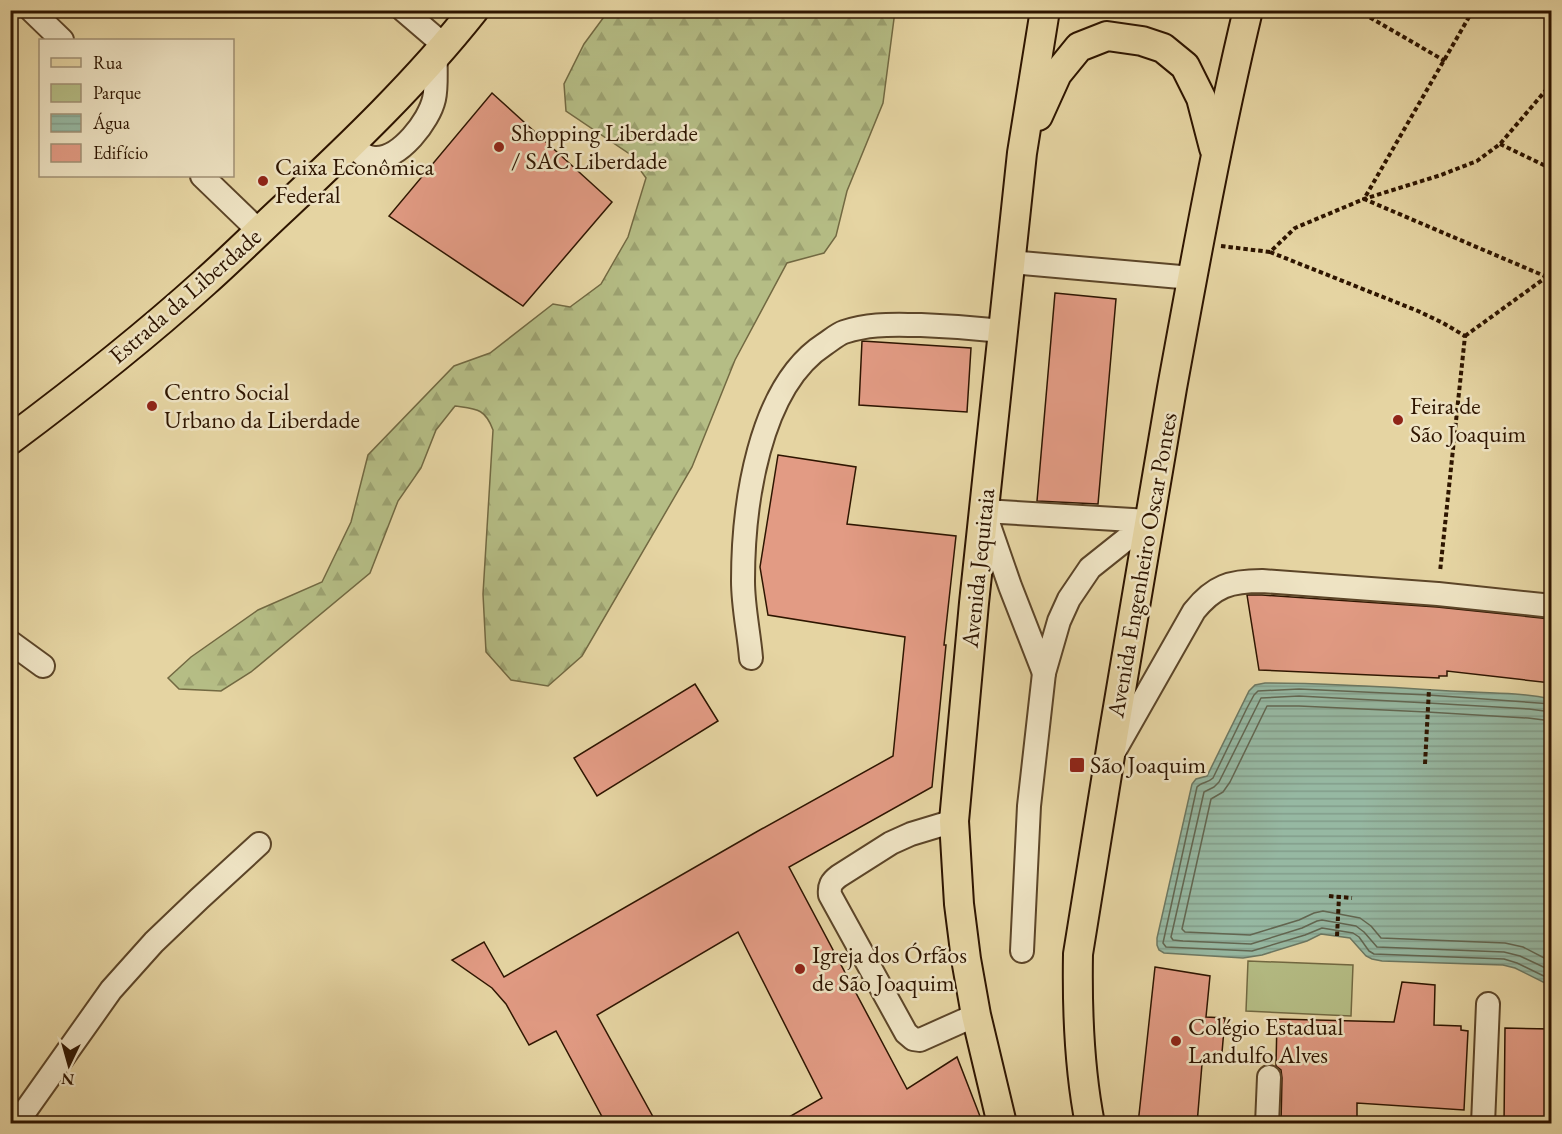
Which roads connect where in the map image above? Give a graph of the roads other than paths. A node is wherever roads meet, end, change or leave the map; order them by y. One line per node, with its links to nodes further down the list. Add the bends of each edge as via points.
1 (31, 10): 6 (street)
2 (403, 10): 7 (street)
3 (474, 10): 7 (main road, Estrada da Liberdade)
4 (1045, 10): 9 (main road, Avenida Jequitaia)
5 (1248, 10): 10 (main road, Avenida Engenheiro Oscar Pontes)
6 (61, 39)
7 (440, 51): 8 (main road, Estrada da Liberdade); 8 (street, via 435,96 418,130 387,157 363,155)
8 (351, 145): 12 (main road, Estrada da Liberdade)
9 (1022, 153): 10 (main road, via 1057,74 1079,47 1107,36 1163,48 1185,66 1201,98); 13 (main road, Avenida Jequitaia)
10 (1216, 156): 14 (main road, Avenida Engenheiro Oscar Pontes)
11 (203, 177): 12 (street)
12 (259, 231): 16 (main road, Estrada da Liberdade, via 122,352)
13 (1010, 262): 14 (street); 15 (main road, Avenida Jequitaia)
14 (1192, 278): 18 (main road, Avenida Engenheiro Oscar Pontes)
15 (1003, 330): 17 (main road, Avenida Jequitaia); 21 (street, via 878,324 842,333 813,352 788,381 770,418 754,467 743,583)
16 (10, 440)
17 (984, 511): 18 (street); 23 (street); 25 (main road, Avenida Jequitaia)
18 (1149, 521): 23 (street, via 1090,568 1059,621); 24 (main road, Avenida Engenheiro Oscar Pontes)
19 (1551, 606): 24 (street, via 1262,581 1240,581 1221,587 1205,597 1194,611)
20 (10, 642): 22 (street)
21 (751, 658)
22 (43, 666)
23 (1044, 674): 27 (street, via 1029,806)
24 (1109, 762): 33 (main road, Avenida Engenheiro Oscar Pontes, via 1077,954 1077,1010)
25 (954, 821): 29 (main road, Avenida Jequitaia, via 959,904); 29 (street, via 891,843 838,876 832,882 830,895 906,1034 920,1040)
26 (259, 844): 31 (street, via 154,942 111,990)
27 (1022, 951)
28 (1488, 1004): 35 (street)
29 (976, 1015): 32 (main road, Avenida Jequitaia)
30 (1269, 1077): 34 (street)
31 (16, 1124)
32 (1002, 1124)
33 (1090, 1124)
34 (1267, 1124)
35 (1483, 1124)

